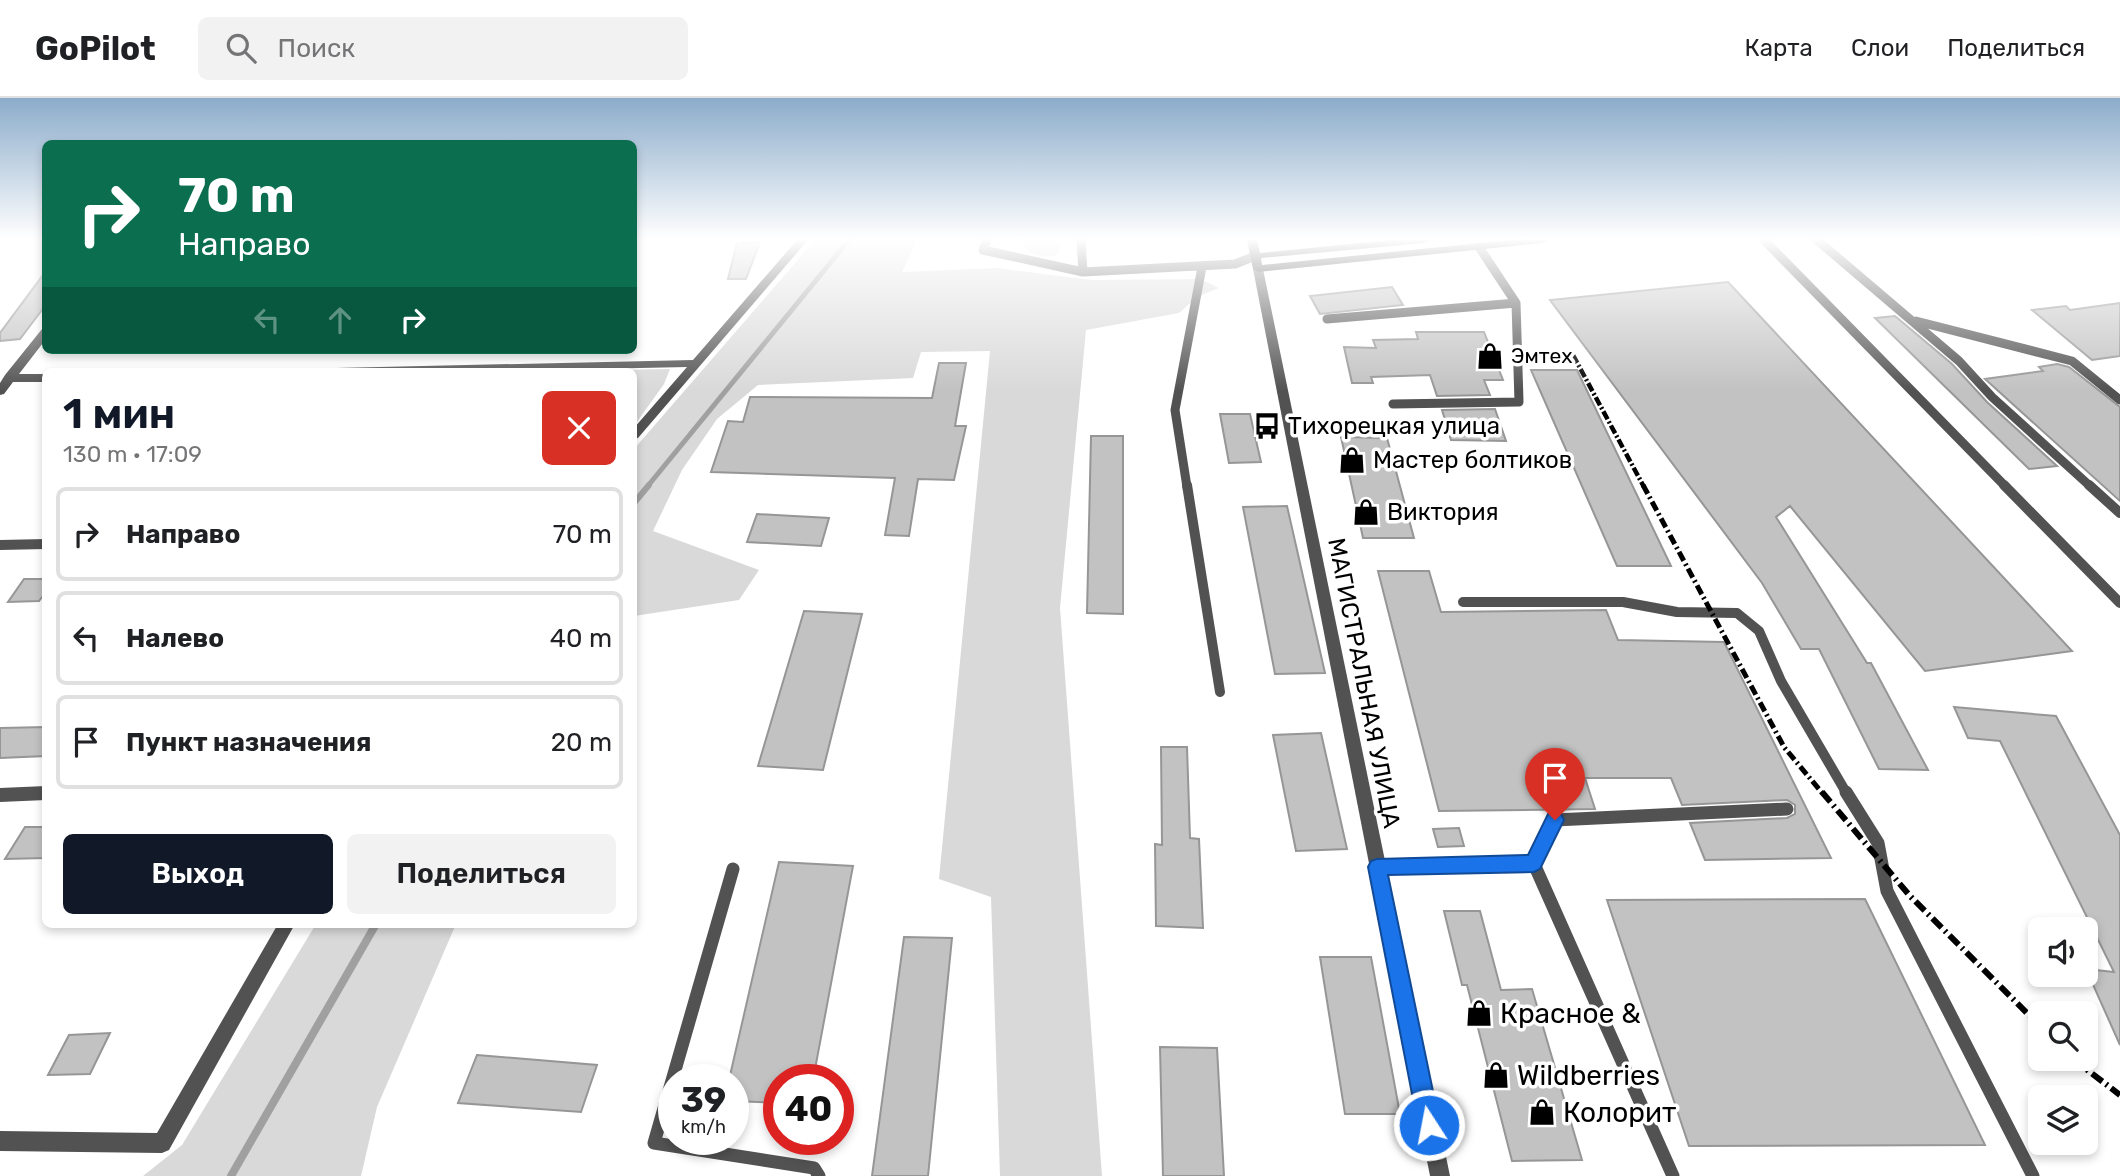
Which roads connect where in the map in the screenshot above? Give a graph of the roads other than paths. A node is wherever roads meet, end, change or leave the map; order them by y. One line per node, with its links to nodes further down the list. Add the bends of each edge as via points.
1 (758, 290): 11 (street)
2 (1198, 290): 24 (lane, via 1175,410)
3 (1262, 290): 29 (street, МАГИСТРАЛЬНАЯ УЛИЦА)
4 (1508, 290): 7 (lane)
5 (1814, 290): 23 (lane)
6 (1877, 290): 9 (lane)
7 (1516, 303): 8 (lane); 17 (lane, via 1519,402)
8 (1327, 319)
9 (1913, 320): 16 (lane, via 2072,360); 19 (lane)
10 (42, 336): 14 (street)
11 (694, 363): 12 (street); 18 (street)
12 (470, 368)
13 (42, 377): 14 (street)
14 (9, 378): 15 (street)
15 (0, 391)
16 (2120, 400)
17 (1393, 404)
18 (637, 431)
19 (2120, 513)
20 (42, 544): 21 (street)
21 (0, 545)
22 (1463, 602): 36 (lane, via 1623,602 1677,612 1737,613 1759,631 1781,681 1878,843 1887,891)
23 (2120, 603)
24 (1220, 692)
25 (42, 793): 26 (street)
26 (0, 795)
27 (1787, 809): 28 (lane, via 1555,820)
28 (1534, 863): 29 (lane); 35 (lane)
29 (1377, 867): 34 (street, МАГИСТРАЛЬНАЯ УЛИЦА)
30 (733, 869): 33 (lane, via 653,1143 814,1168)
31 (286, 928): 32 (street, via 162,1143)
32 (0, 1141)
33 (819, 1176)
34 (1440, 1176)
35 (1673, 1176)
36 (2033, 1176)

